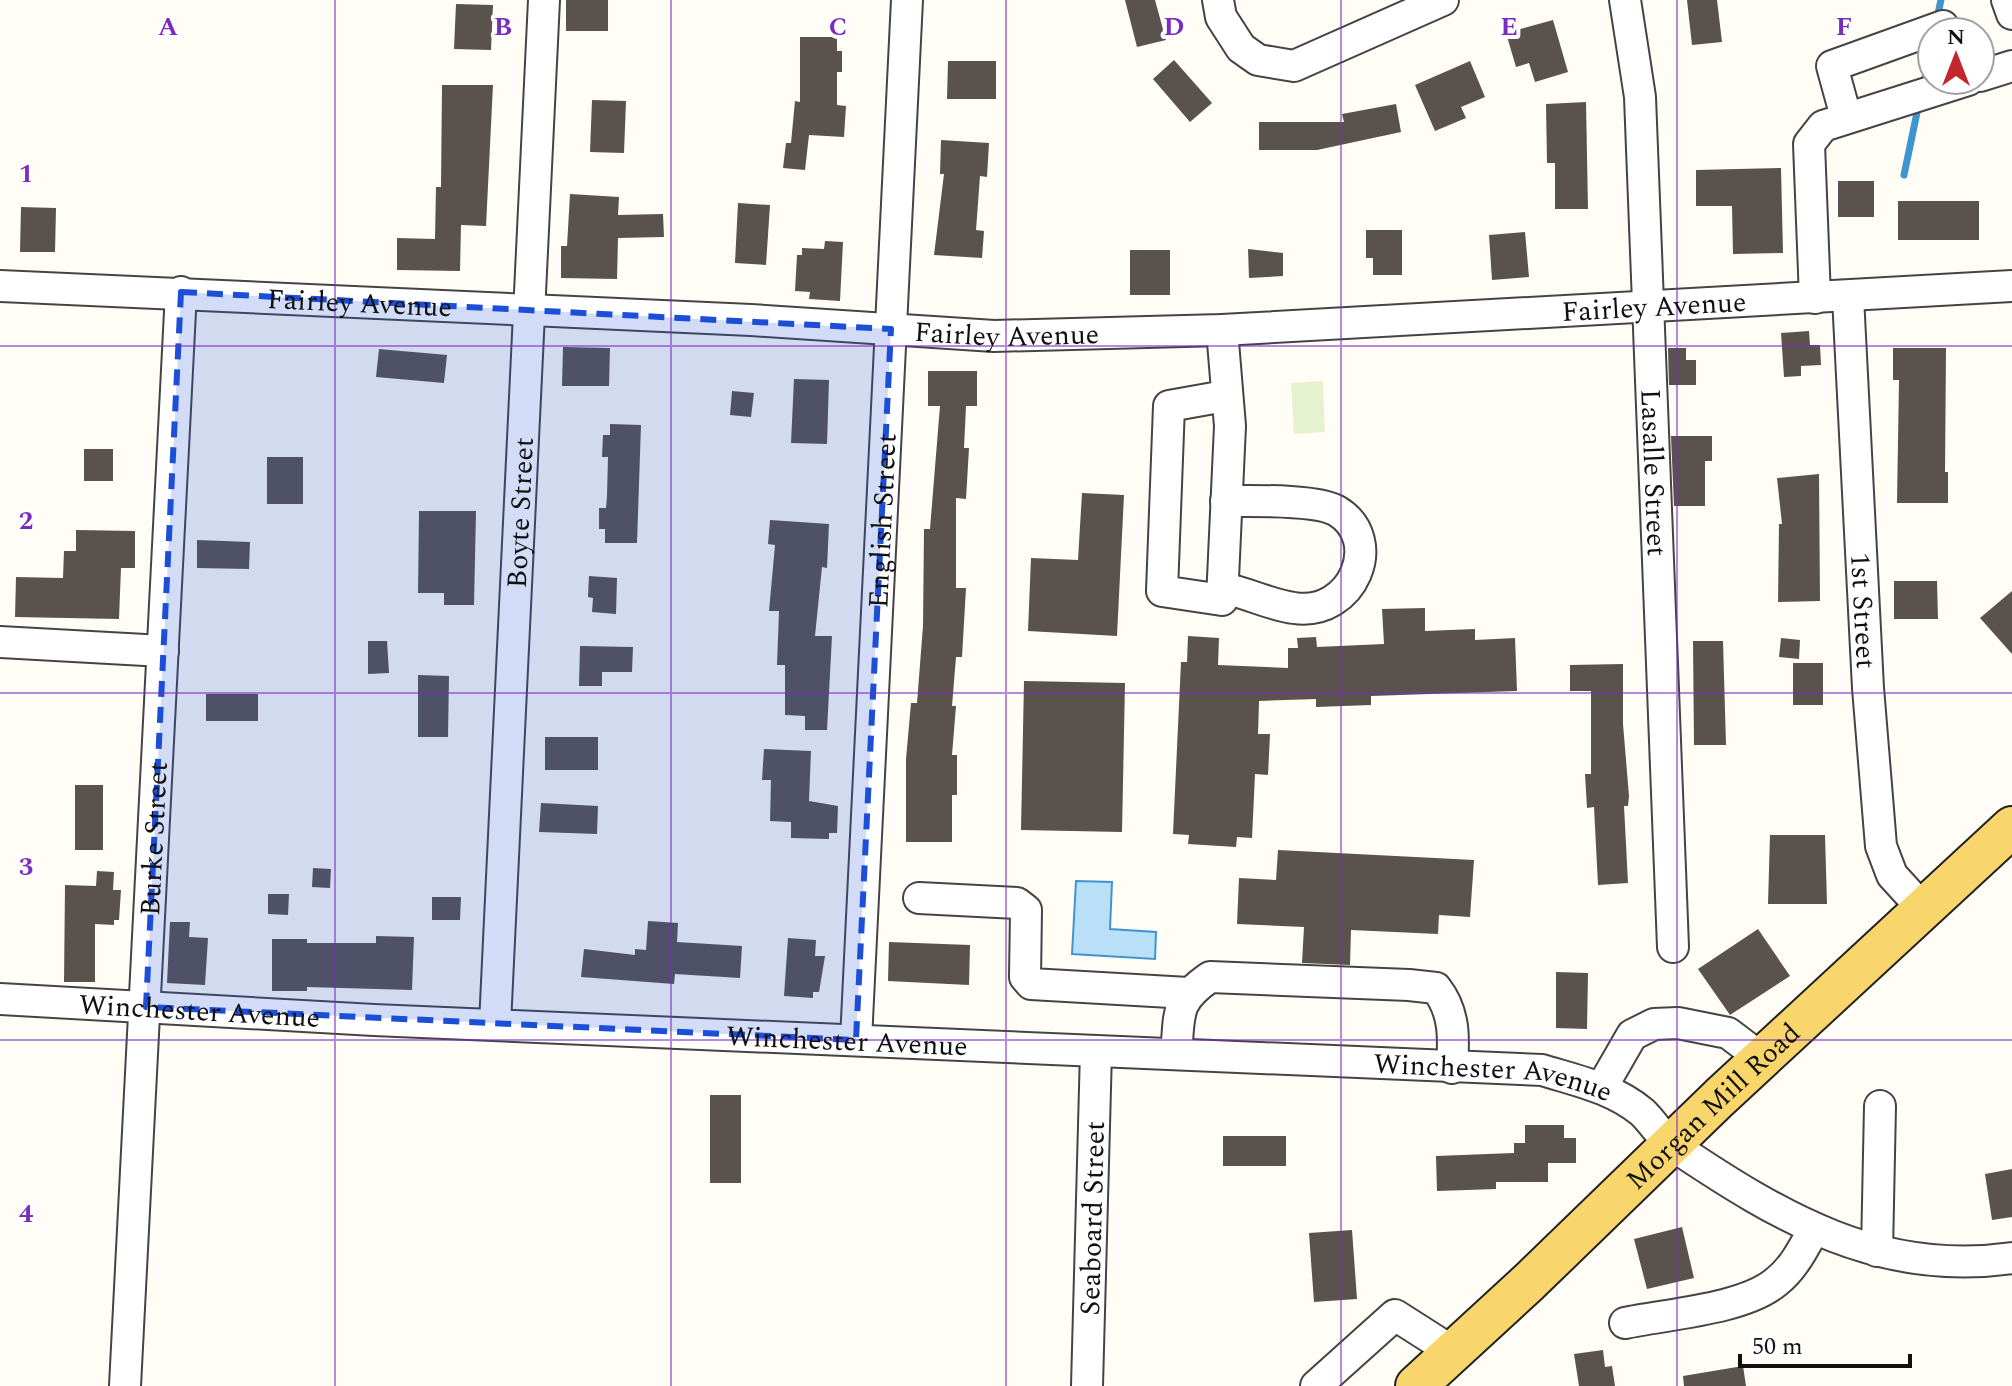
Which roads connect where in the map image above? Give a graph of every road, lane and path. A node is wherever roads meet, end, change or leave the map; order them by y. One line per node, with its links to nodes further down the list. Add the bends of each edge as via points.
1 (544, 0): 17 (street, Boyte Street)
2 (907, 0): 18 (street, English Street)
3 (1218, 0): 4 (street, via 1221,17 1241,48 1258,60 1294,66)
4 (1443, 0)
5 (1625, 0): 16 (street, Lasalle Street, via 1640,97)
6 (2007, 0): 7 (street)
7 (2012, 14)
8 (1916, 36): 10 (street, via 1832,66)
9 (1916, 95): 10 (street)
10 (1846, 117): 15 (street, via 1823,126 1809,144)
11 (0, 286): 13 (street, Fairley Avenue)
12 (2012, 286): 14 (street, Fairley Avenue)
13 (181, 292): 17 (street, Fairley Avenue); 24 (street, Burke Street)
14 (1848, 297): 15 (street, Fairley Avenue); 27 (street, 1st Street, via 1881,846 1892,875)
15 (1815, 298): 16 (street, Fairley Avenue)
16 (1648, 307): 19 (street, Fairley Avenue); 28 (street, Lasalle Street)
17 (529, 309): 18 (street, Fairley Avenue); 32 (street, Boyte Street)
18 (891, 329): 19 (street, Fairley Avenue, via 994,336); 33 (street, English Street)
19 (1222, 330): 20 (street)
20 (1225, 396): 21 (street, via 1230,426); 22 (street, via 1169,406 1162,591 1222,600)
21 (1226, 501): 22 (street); 22 (street, via 1280,501 1337,510 1354,530 1359,571 1332,604 1295,609)
22 (1222, 588)
23 (0, 642): 24 (street)
24 (163, 651): 31 (street, Burke Street)
25 (2012, 827): 27 (main road, Morgan Mill Road)
26 (919, 898): 29 (street, via 1017,903 1026,910 1025,977 1031,984)
27 (1923, 909): 36 (main road, Morgan Mill Road)
28 (1673, 947)
29 (1199, 985): 35 (street, via 1181,1006); 37 (street, via 1436,988 1448,1003)
30 (0, 999): 31 (street, Winchester Avenue)
31 (146, 1007): 32 (street, Winchester Avenue); 46 (street, Burke Street)
32 (495, 1024): 33 (street, Winchester Avenue)
33 (856, 1040): 34 (street, Winchester Avenue)
34 (1096, 1051): 35 (street, Winchester Avenue); 47 (street, Seaboard Street)
35 (1176, 1054): 37 (street, Winchester Avenue)
36 (1761, 1058): 38 (street, via 1728,1033 1654,1024 1632,1035); 40 (main road, Morgan Mill Road)
37 (1452, 1068): 38 (street, Winchester Avenue, via 1542,1070)
38 (1602, 1087): 40 (street, Winchester Avenue, via 1644,1114)
39 (1880, 1106): 42 (street)
40 (1672, 1145): 41 (street, Winchester Avenue); 45 (main road, Morgan Mill Road)
41 (1813, 1231): 42 (street, Winchester Avenue); 44 (street, via 1776,1282 1748,1298)
42 (1877, 1251): 43 (street, Winchester Avenue, via 1955,1263)
43 (2012, 1258)
44 (1625, 1323)
45 (1453, 1352): 48 (street, via 1395,1315); 49 (main road, Morgan Mill Road)
46 (125, 1386)
47 (1087, 1386)
48 (1316, 1386)
49 (1416, 1386)

